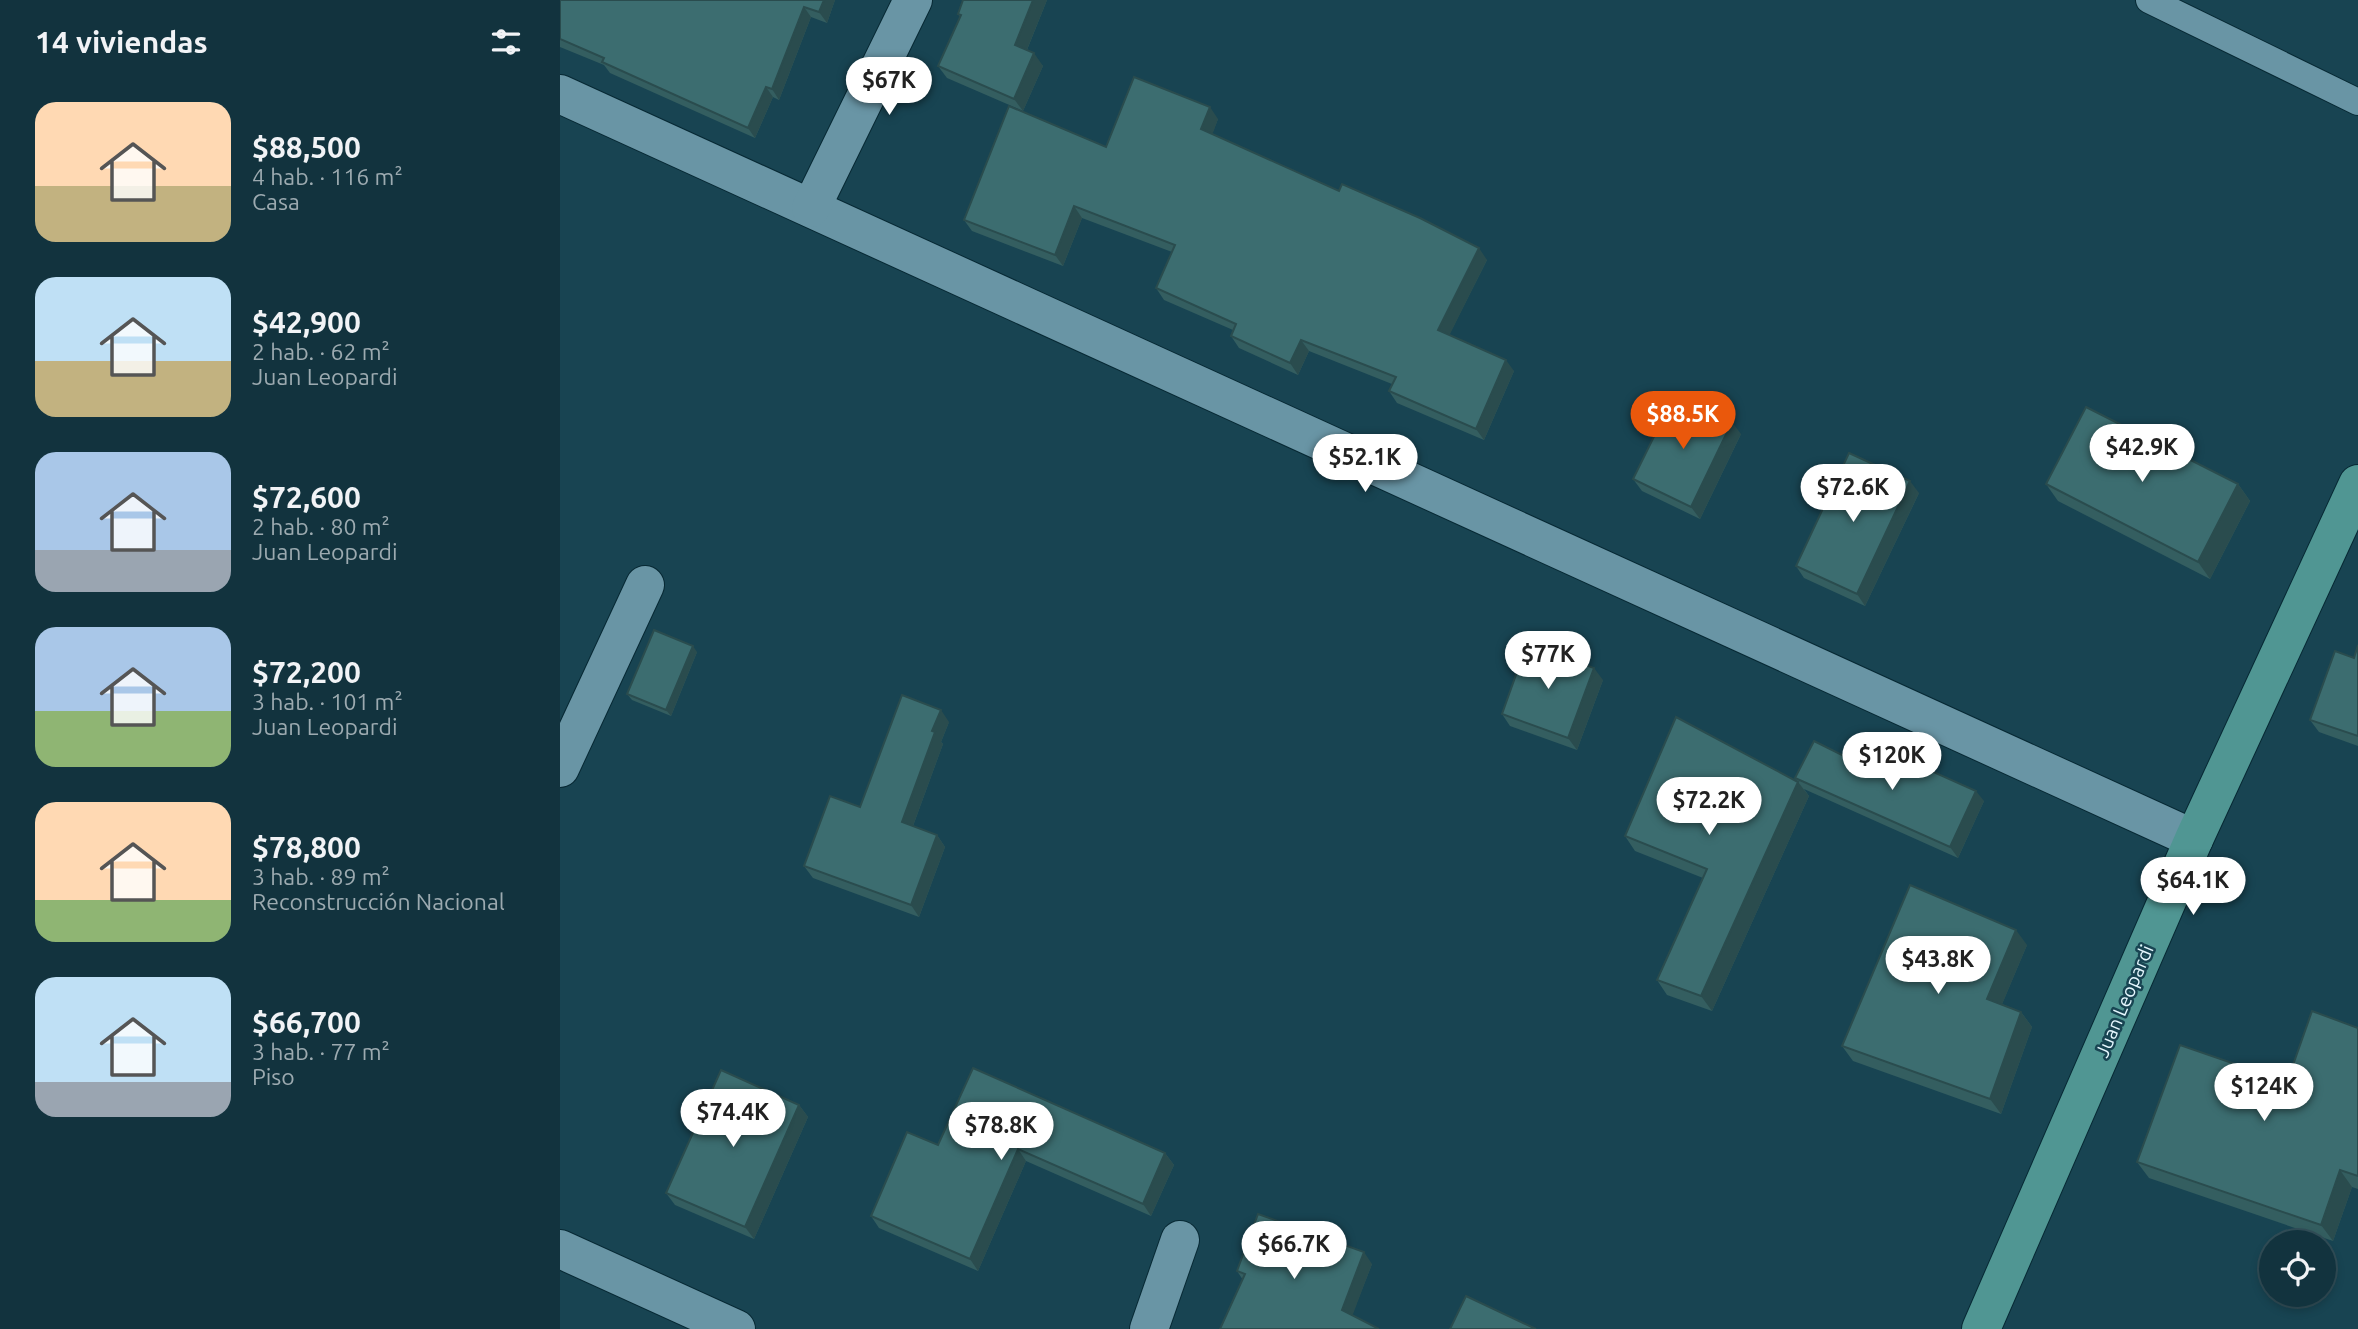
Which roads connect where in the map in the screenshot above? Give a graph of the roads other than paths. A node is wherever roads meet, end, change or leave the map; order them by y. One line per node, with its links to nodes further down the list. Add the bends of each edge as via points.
1 (913, 0): 5 (street)
2 (2150, 0): 4 (lane)
3 (560, 94): 5 (street)
4 (2358, 102)
5 (811, 208): 9 (street)
6 (2358, 484): 9 (main road, Juan Leopardi)
7 (645, 585): 8 (street)
8 (560, 768)
9 (2194, 839): 14 (main road, Juan Leopardi)
10 (1180, 1240): 13 (street)
11 (560, 1249): 12 (street)
12 (736, 1329)
13 (1149, 1329)
14 (1981, 1329)

